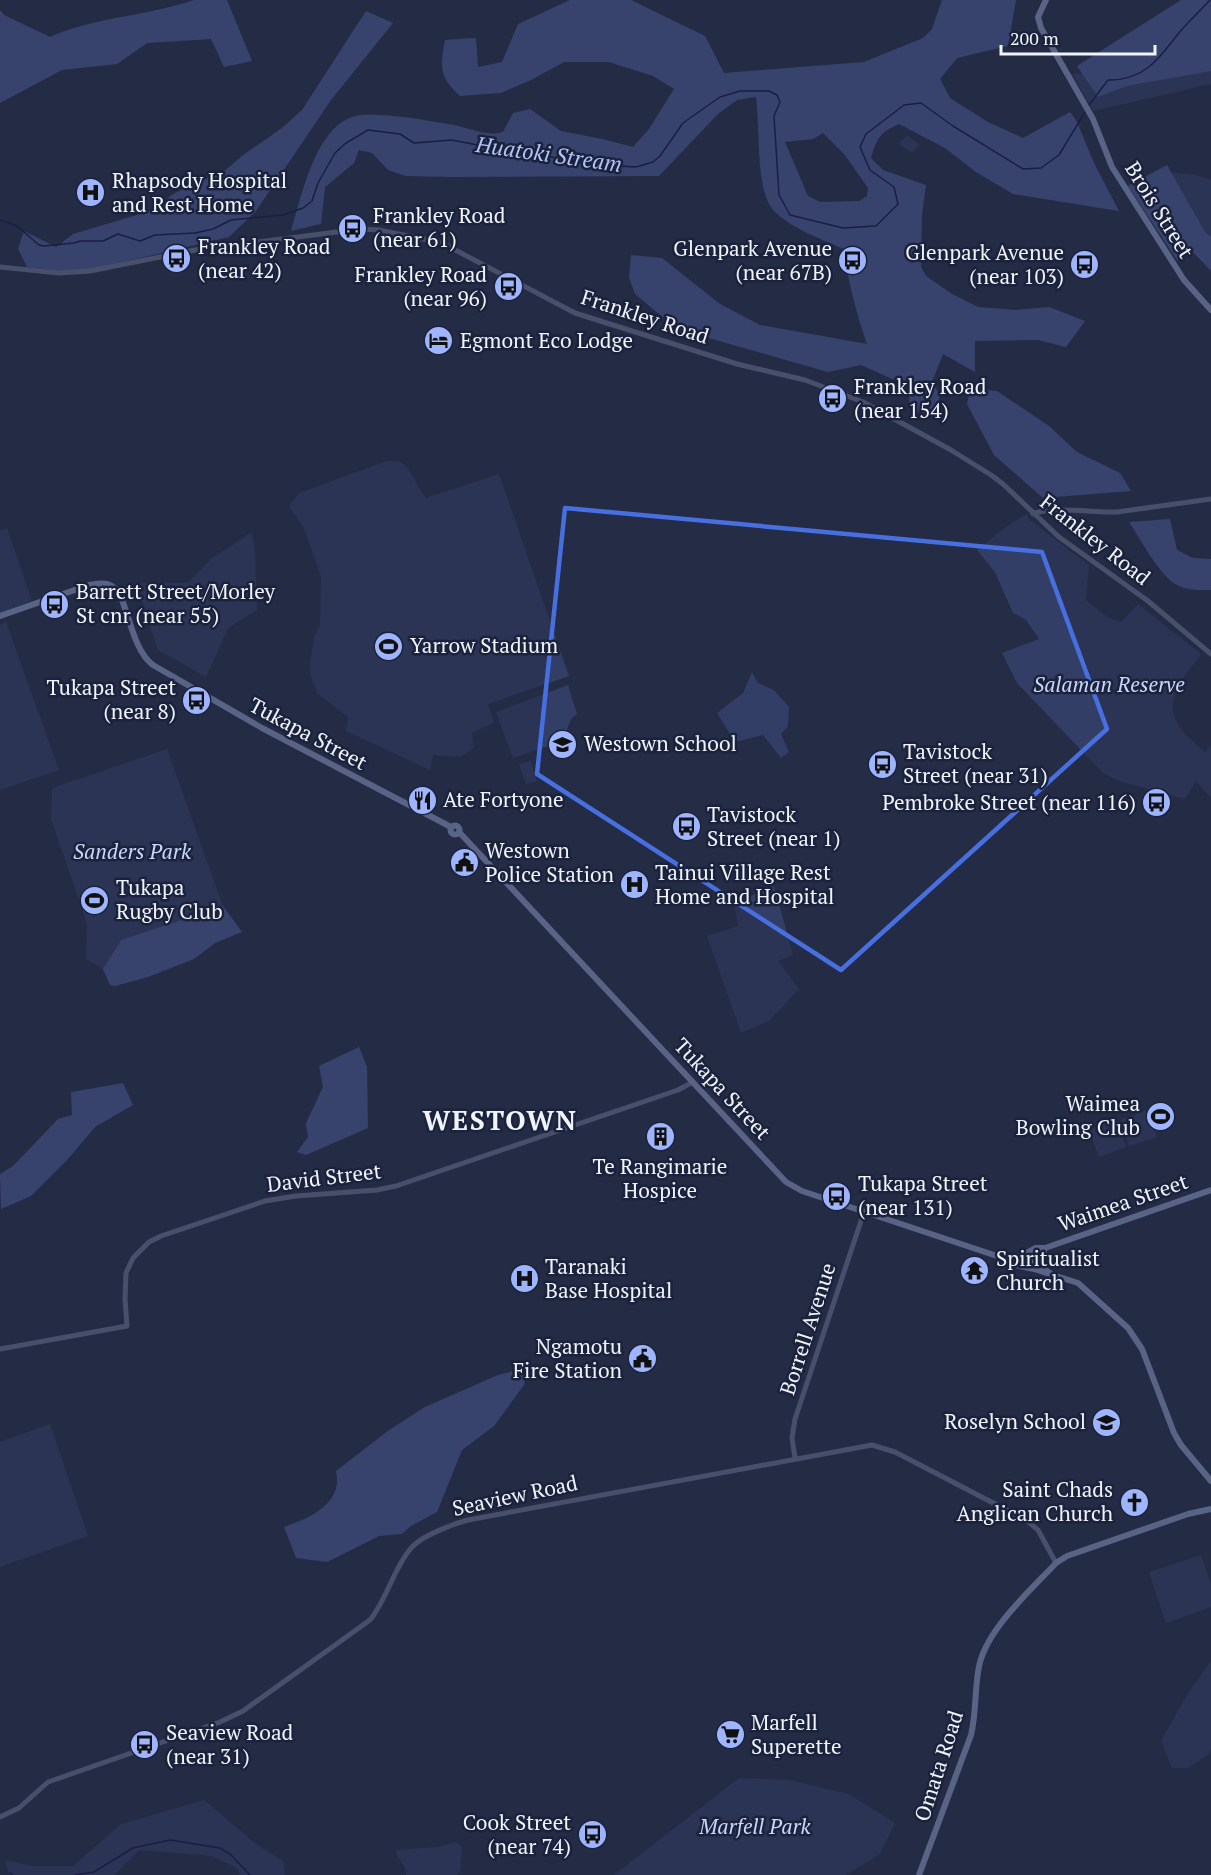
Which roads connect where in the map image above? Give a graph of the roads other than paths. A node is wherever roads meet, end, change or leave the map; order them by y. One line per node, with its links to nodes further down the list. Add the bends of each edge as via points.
1 (1046, 0): 3 (main road, Brois Street, via 1039,13 1039,24 1092,116 1106,155 1184,280)
2 (0, 267): 5 (street, Frankley Road, via 90,272 195,250 361,229 424,237 582,315 805,380 863,402 978,466)
3 (1211, 310)
4 (1211, 499): 5 (street, via 1102,513 1045,510)
5 (1033, 514): 7 (street, Frankley Road)
6 (0, 616): 8 (main road, Tukapa Street, via 89,585 110,585 119,594 136,644 153,665 246,720 451,827 452,833 459,832)
7 (1211, 654)
8 (693, 1082): 10 (main road, Tukapa Street, via 786,1182); 16 (street, David Street, via 396,1186 265,1201 161,1236 139,1250 129,1264 125,1285 127,1326)
9 (1211, 1190): 11 (main road, Waimea Street)
10 (864, 1212): 12 (main road, Tukapa Street); 17 (street, Borrell Avenue, via 795,1419)
11 (1045, 1248): 13 (main road, Waimea Street); 14 (main road, Waimea Street, via 1041,1259)
12 (1003, 1258): 13 (main road); 13 (main road, Tukapa Street, via 1011,1264)
13 (1027, 1260): 14 (main road, Tukapa Street); 15 (main road, Tukapa Street)
14 (1044, 1268): 15 (main road, Tukapa Street)
15 (1052, 1274): 18 (main road, Tukapa Street, via 1083,1286 1135,1336 1174,1433)
16 (0, 1349)
17 (795, 1458): 22 (street, Seaview Road, via 872,1445 888,1449 1026,1520 1038,1530); 23 (street, Seaview Road, via 454,1525 417,1542 364,1626 243,1711 48,1782 18,1808)
18 (1203, 1470): 19 (main road, Tukapa Street); 20 (main road, Tukapa Street)
19 (1211, 1474)
20 (1211, 1481)
21 (1209, 1508): 22 (main road, Omata Road)
22 (1056, 1563): 24 (main road, Omata Road, via 1003,1622 984,1652 971,1735)
23 (0, 1817)
24 (919, 1875)

